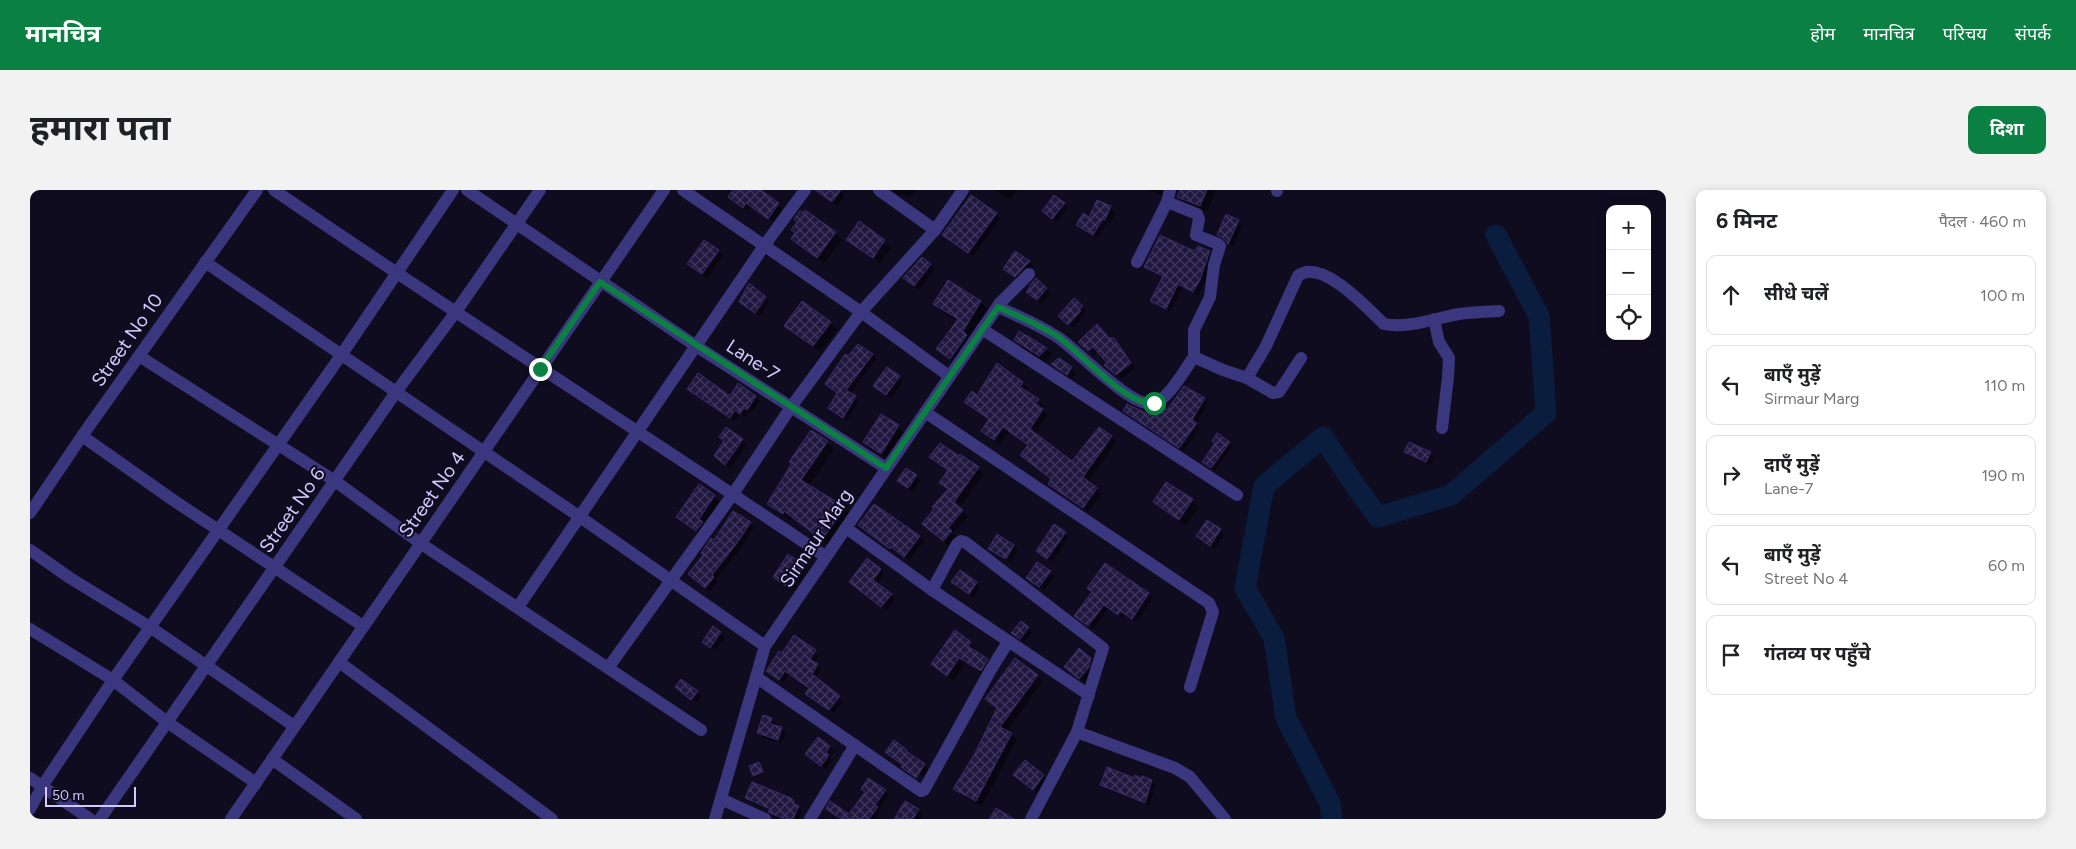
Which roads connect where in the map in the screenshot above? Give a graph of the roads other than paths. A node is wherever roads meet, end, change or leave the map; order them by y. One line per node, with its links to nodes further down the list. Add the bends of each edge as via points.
1 (257, 190): 15 (street, Street No 10)
2 (274, 190): 17 (street)
3 (454, 190): 17 (street)
4 (467, 190): 12 (street, Lane-7)
5 (540, 190): 12 (street, Street No 6)
6 (664, 190): 19 (street, Street No 4)
7 (683, 190): 14 (street)
8 (805, 190): 14 (street)
9 (879, 190): 13 (street)
10 (963, 190): 13 (street)
11 (1169, 196): 16 (street); 29 (street, via 1197,214 1196,235 1220,246 1210,297 1194,330)
12 (516, 223): 19 (street, Lane-7); 23 (street, Street No 6)
13 (934, 230): 22 (street)
14 (764, 246): 22 (street); 26 (street)
15 (205, 262): 27 (street); 28 (street, Street No 10)
16 (1137, 262)
17 (396, 273): 23 (street); 27 (street)
18 (1029, 274): 20 (street, Sirmaur Marg)
19 (600, 282): 26 (street, Lane-7); 31 (street, Street No 4)
20 (999, 305): 25 (street, Sirmaur Marg); 29 (street, via 1057,336 1115,385 1148,404 1164,397)
21 (1499, 311): 24 (street)
22 (861, 312): 32 (street); 35 (street)
23 (455, 313): 31 (street); 34 (street, Street No 6)
24 (1434, 319): 33 (street, via 1384,324 1344,287 1311,271 1303,272 1298,276 1266,346); 37 (street, via 1439,342 1448,358)
25 (982, 329): 32 (street, Sirmaur Marg); 45 (street)
26 (696, 346): 35 (street, Lane-7); 38 (street)
27 (342, 354): 34 (street); 40 (street)
28 (139, 356): 39 (street, Street No 10); 40 (street)
29 (1194, 357): 33 (street)
30 (1301, 358): 33 (street, via 1279,392 1273,393)
31 (540, 369): 38 (street); 41 (street, Street No 4)
32 (949, 376): 36 (street, Sirmaur Marg)
33 (1247, 378)
34 (396, 392): 41 (street); 43 (street, Street No 6)
35 (792, 407): 42 (street, Lane-7); 44 (street)
36 (925, 412): 42 (street, Sirmaur Marg); 67 (street, via 1209,604 1213,612)
37 (1442, 428)
38 (638, 433): 44 (street); 47 (street)
39 (82, 436): 46 (street, Street No 10); 49 (street)
40 (279, 444): 43 (street); 49 (street)
41 (483, 452): 47 (street); 50 (street, Street No 4)
42 (886, 468): 48 (street, Sirmaur Marg)
43 (334, 481): 50 (street); 53 (street, Street No 6)
44 (733, 494): 52 (street); 54 (street)
45 (1237, 495)
46 (30, 514)
47 (580, 517): 54 (street); 56 (street)
48 (846, 528): 52 (street, Sirmaur Marg); 55 (street)
49 (219, 530): 53 (street); 58 (street)
50 (420, 543): 56 (street); 57 (street, Street No 4)
51 (30, 550): 58 (street)
52 (826, 557): 61 (street, Sirmaur Marg)
53 (275, 566): 57 (street); 63 (street, Street No 6)
54 (670, 581): 61 (street); 64 (street)
55 (932, 590): 60 (street); 68 (street, via 957,544 965,542 1102,645 1104,650)
56 (518, 608): 64 (street)
57 (363, 626): 62 (street, Street No 4)
58 (150, 627): 63 (street); 66 (street)
59 (30, 629): 66 (street)
60 (1008, 642): 68 (street); 73 (street, via 924,790 919,791)
61 (765, 646): 65 (street, Sirmaur Marg)
62 (339, 662): 70 (street, Street No 4); 84 (street)
63 (206, 666): 69 (street, Street No 6); 70 (street)
64 (608, 668): 71 (street)
65 (756, 676): 73 (street); 78 (street, Sirmaur Marg)
66 (113, 680): 69 (street); 77 (street)
67 (1190, 687)
68 (1089, 695): 72 (street)
69 (167, 722): 76 (street); 81 (street, Street No 6)
70 (294, 726): 74 (street, Street No 4)
71 (701, 730)
72 (1077, 732): 88 (street); 89 (street, via 1175,768 1190,777)
73 (855, 745): 87 (street)
74 (272, 759): 76 (street, Street No 4); 83 (street)
75 (30, 778): 77 (street)
76 (256, 783): 82 (street, Street No 4)
77 (43, 785): 79 (street); 80 (street)
78 (721, 799): 85 (street, Sirmaur Marg); 86 (street)
79 (30, 808)
80 (90, 819)
81 (100, 819)
82 (230, 819)
83 (356, 819)
84 (552, 819)
85 (715, 819)
86 (765, 819)
87 (810, 819)
88 (1031, 819)
89 (1225, 819)

